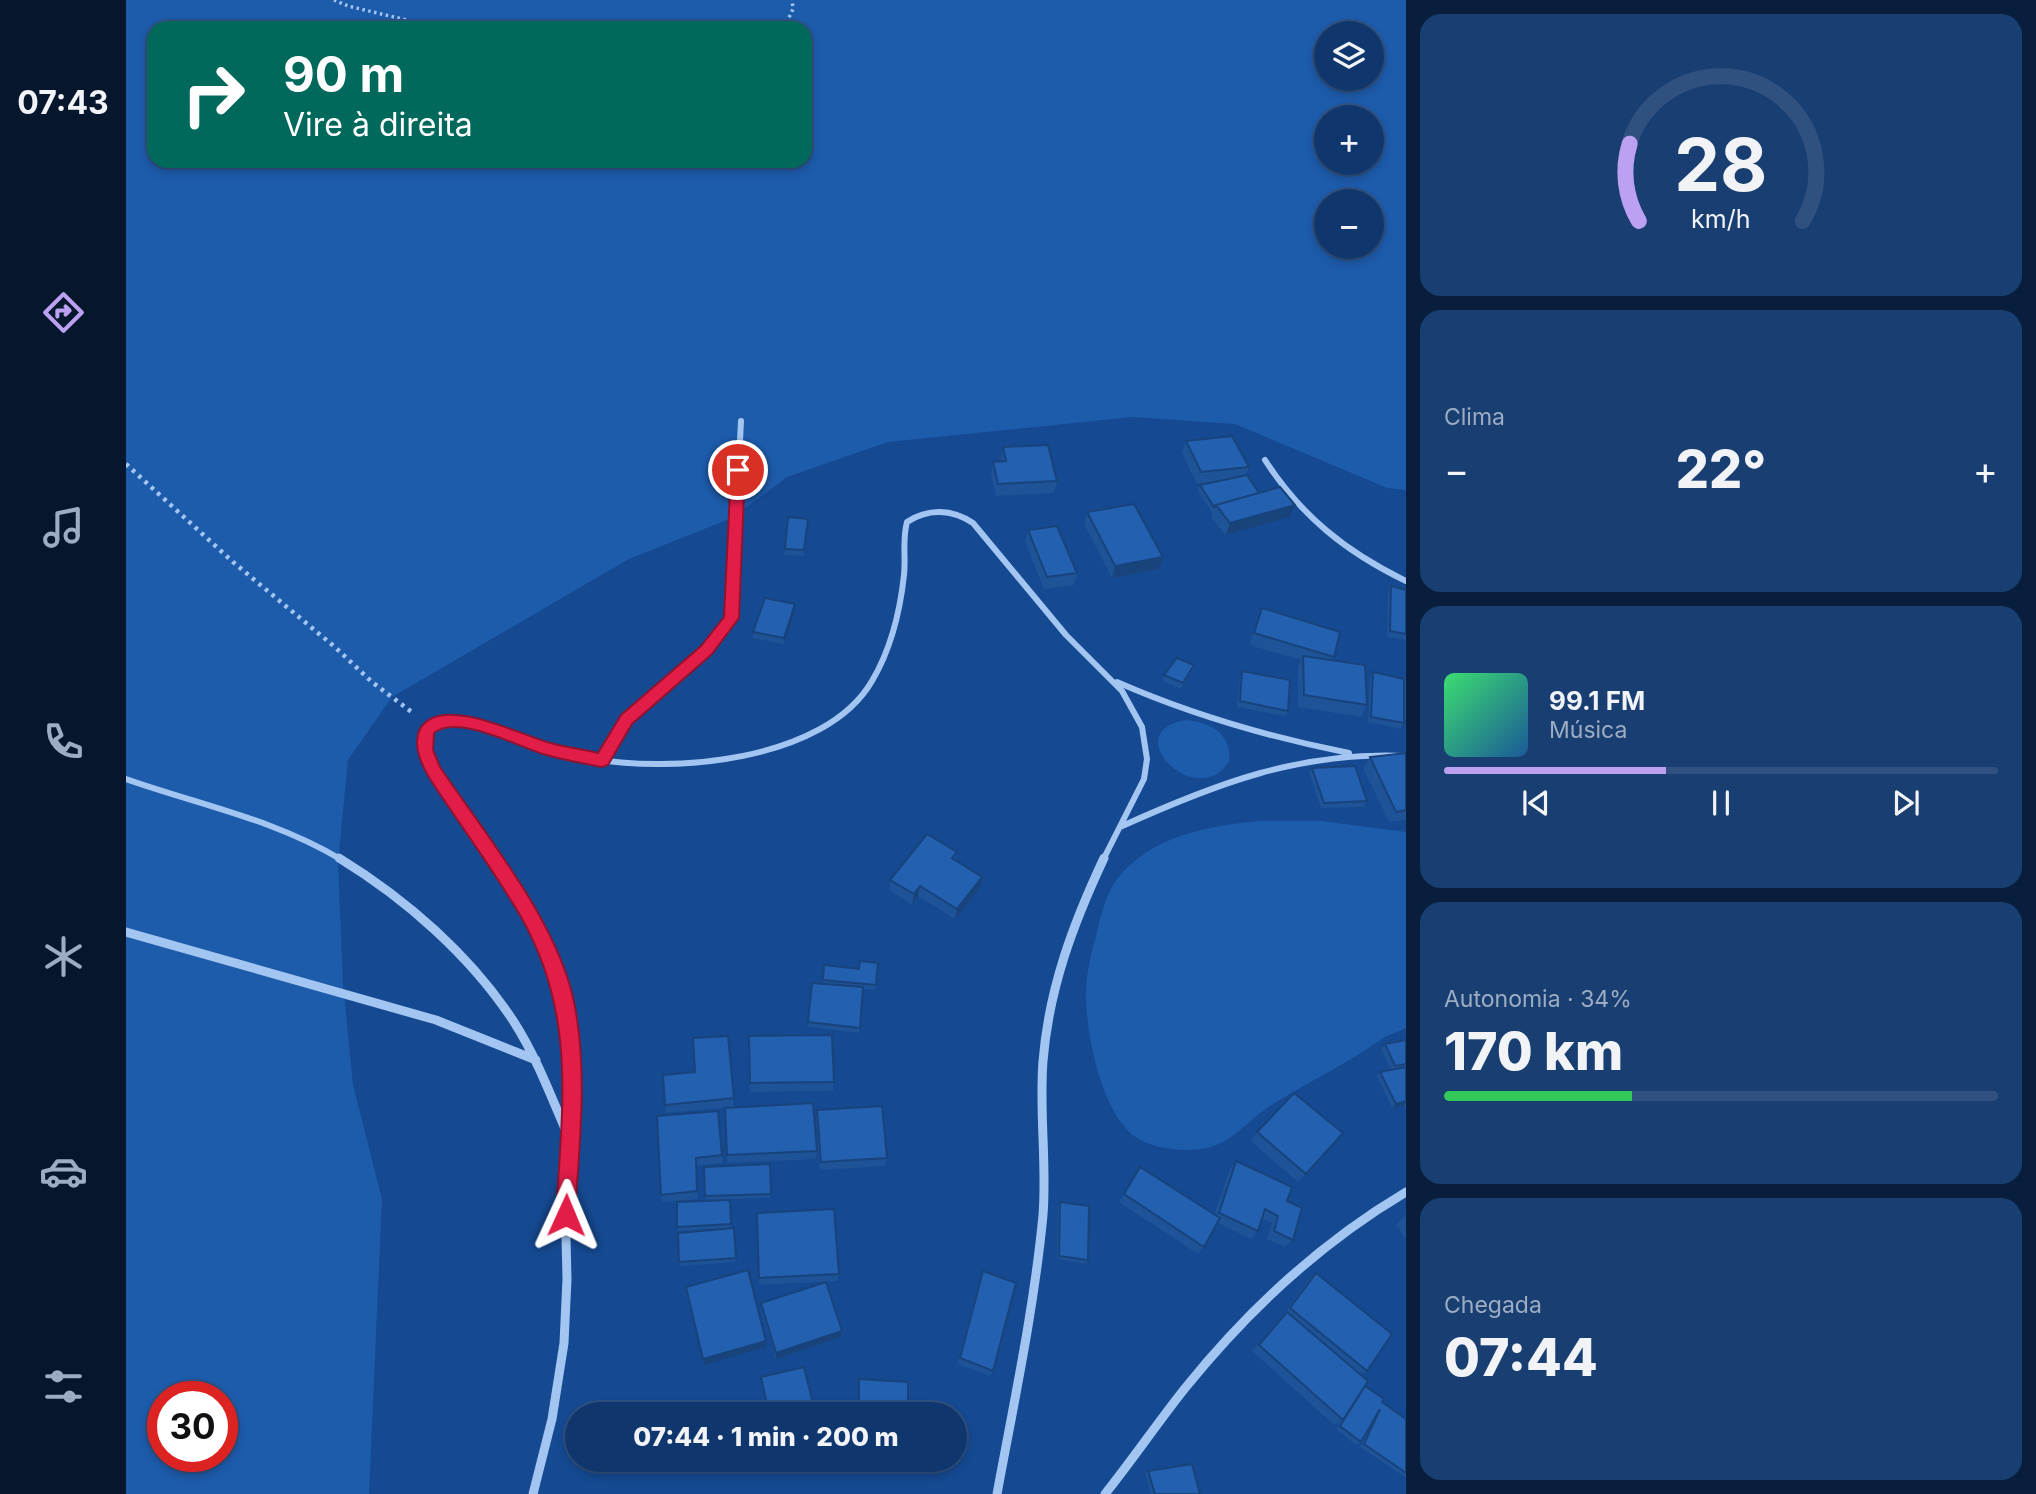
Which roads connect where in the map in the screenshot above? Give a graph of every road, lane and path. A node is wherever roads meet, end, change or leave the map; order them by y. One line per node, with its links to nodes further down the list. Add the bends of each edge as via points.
1 (334, 0): 3 (path)
2 (792, 0): 4 (path)
3 (411, 21)
4 (787, 21)
5 (741, 421): 13 (street, via 731,618 706,650 626,720)
6 (1265, 460): 8 (street, via 1301,512 1327,536)
7 (126, 464): 10 (path, via 372,682)
8 (1406, 581)
9 (1112, 679): 11 (street, via 1247,731); 13 (street, via 1011,572 973,523 950,512 925,513 910,519 905,527 904,575 884,657 857,702 836,720 786,743 730,755 659,764); 15 (street, via 1142,727 1147,759 1144,779)
10 (431, 726): 13 (street, via 447,721 476,723 545,748); 18 (street, via 424,739 433,770 521,901 553,960 571,1044)
11 (1356, 755): 12 (street); 15 (street, via 1272,768)
12 (1406, 756)
13 (602, 761)
14 (126, 779): 17 (street, via 286,830 325,848 363,874 415,913 475,972 513,1019)
15 (1120, 827): 21 (street, via 1068,938 1049,1012 1042,1061 1043,1211 1037,1270)
16 (126, 932): 17 (street, via 436,1020)
17 (536, 1060): 18 (street)
18 (569, 1139): 20 (street, via 565,1195 568,1289 560,1385)
19 (1406, 1192): 22 (street, via 1334,1237 1272,1290 1185,1387)
20 (533, 1494)
21 (997, 1494)
22 (1105, 1494)

